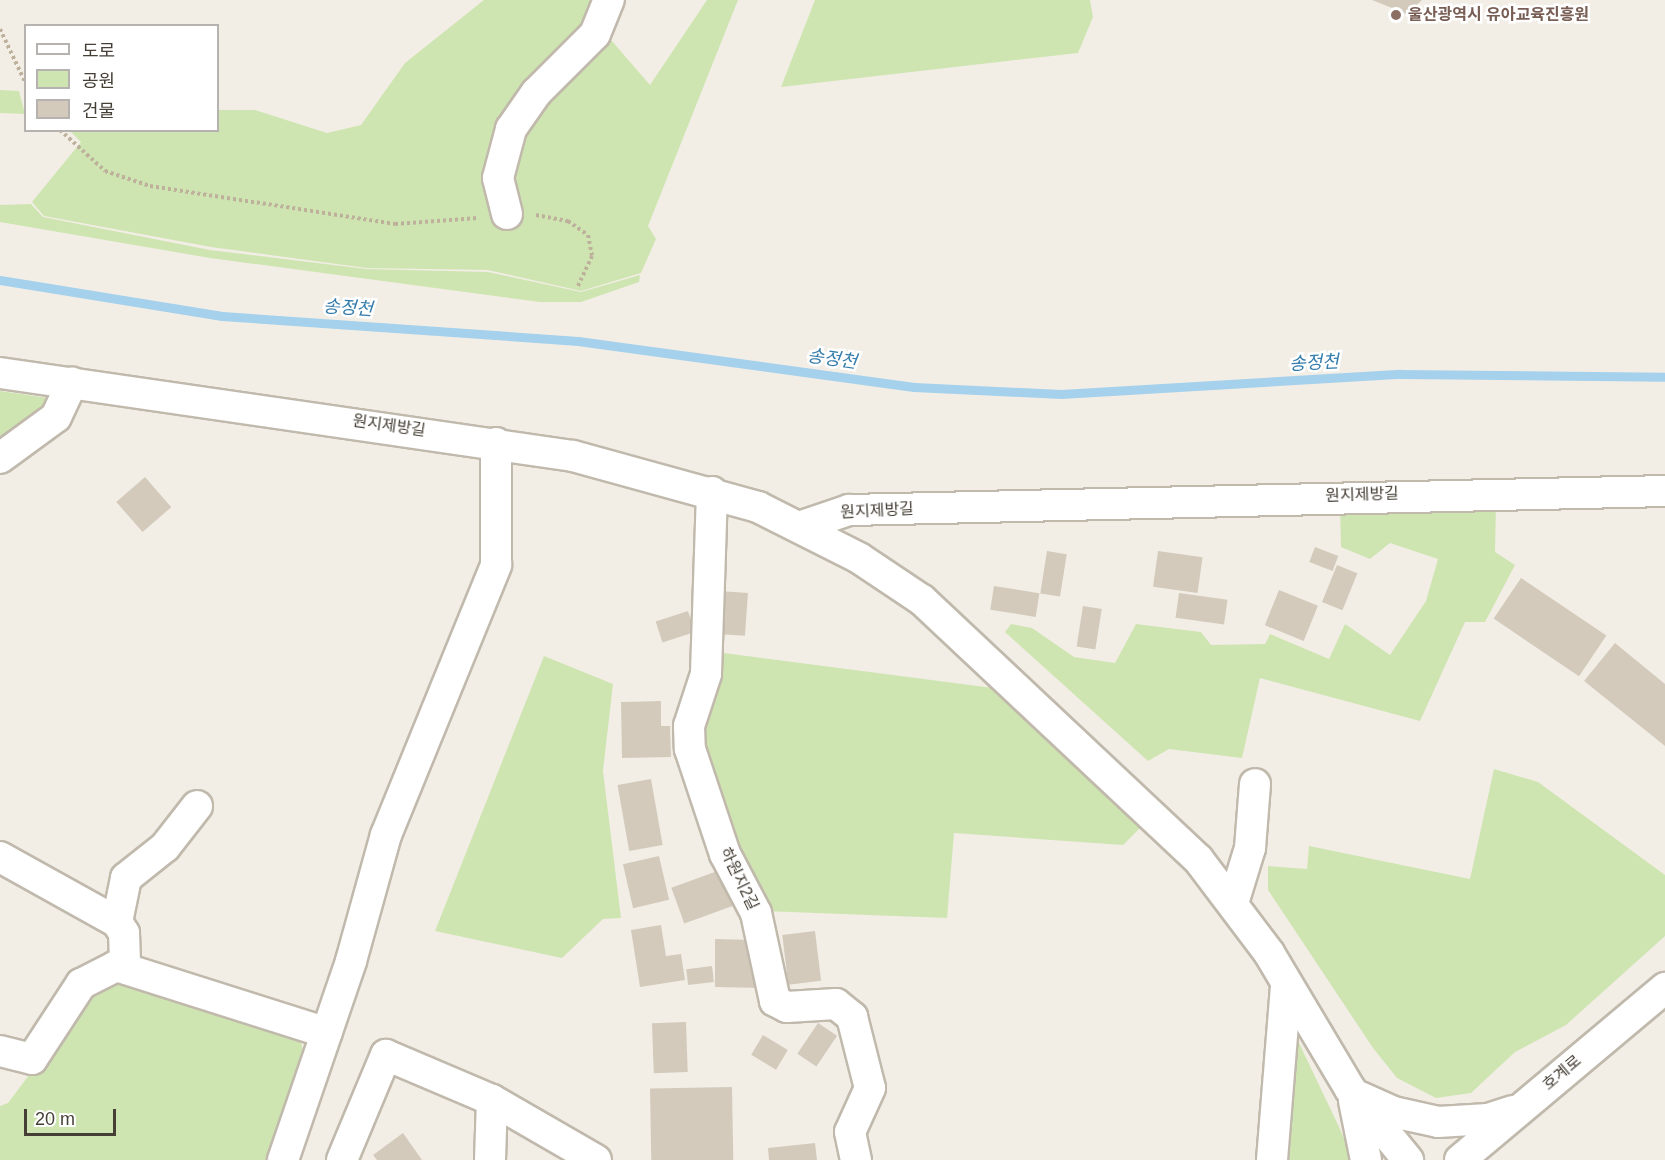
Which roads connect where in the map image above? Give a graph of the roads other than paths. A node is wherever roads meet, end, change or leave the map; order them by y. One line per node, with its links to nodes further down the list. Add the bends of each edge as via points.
1 (609, 0): 2 (street, via 595,34 536,93 511,129 498,178)
2 (507, 214)
3 (0, 373): 4 (street, 원지제방길)
4 (72, 383): 5 (street, 원지제방길); 6 (street, via 56,417)
5 (496, 443): 8 (street, 원지제방길, via 573,456); 18 (street, via 496,565 386,835)
6 (0, 458)
7 (1665, 491): 9 (street, 원지제방길, via 849,510)
8 (712, 492): 9 (street, 원지제방길); 27 (street, 하원지2길, via 706,674 689,726 690,749 725,854 756,913 775,1000 787,1007 836,1004 852,1017 870,1088 850,1131)
9 (802, 526): 13 (street, via 922,600 1155,814)
10 (1255, 784): 13 (street, via 1250,848)
11 (197, 806): 14 (street, via 165,847 126,878)
12 (0, 857): 14 (street)
13 (1234, 900): 16 (street)
14 (117, 922): 15 (street, via 124,933)
15 (125, 968): 18 (street); 19 (street, via 90,975 32,1059)
16 (1286, 986): 20 (street); 28 (street)
17 (1665, 988): 22 (street, 호계로)
18 (327, 1033): 23 (street)
19 (0, 1051)
20 (1350, 1089): 22 (street, via 1377,1106 1438,1122 1488,1119); 29 (street); 30 (street)
21 (492, 1100): 24 (street, via 386,1055); 25 (street); 26 (street)
22 (1518, 1109): 31 (street, 호계로)
23 (283, 1160)
24 (342, 1160)
25 (490, 1160)
26 (596, 1160)
27 (856, 1160)
28 (1272, 1160)
29 (1366, 1160)
30 (1408, 1160)
31 (1460, 1160)

